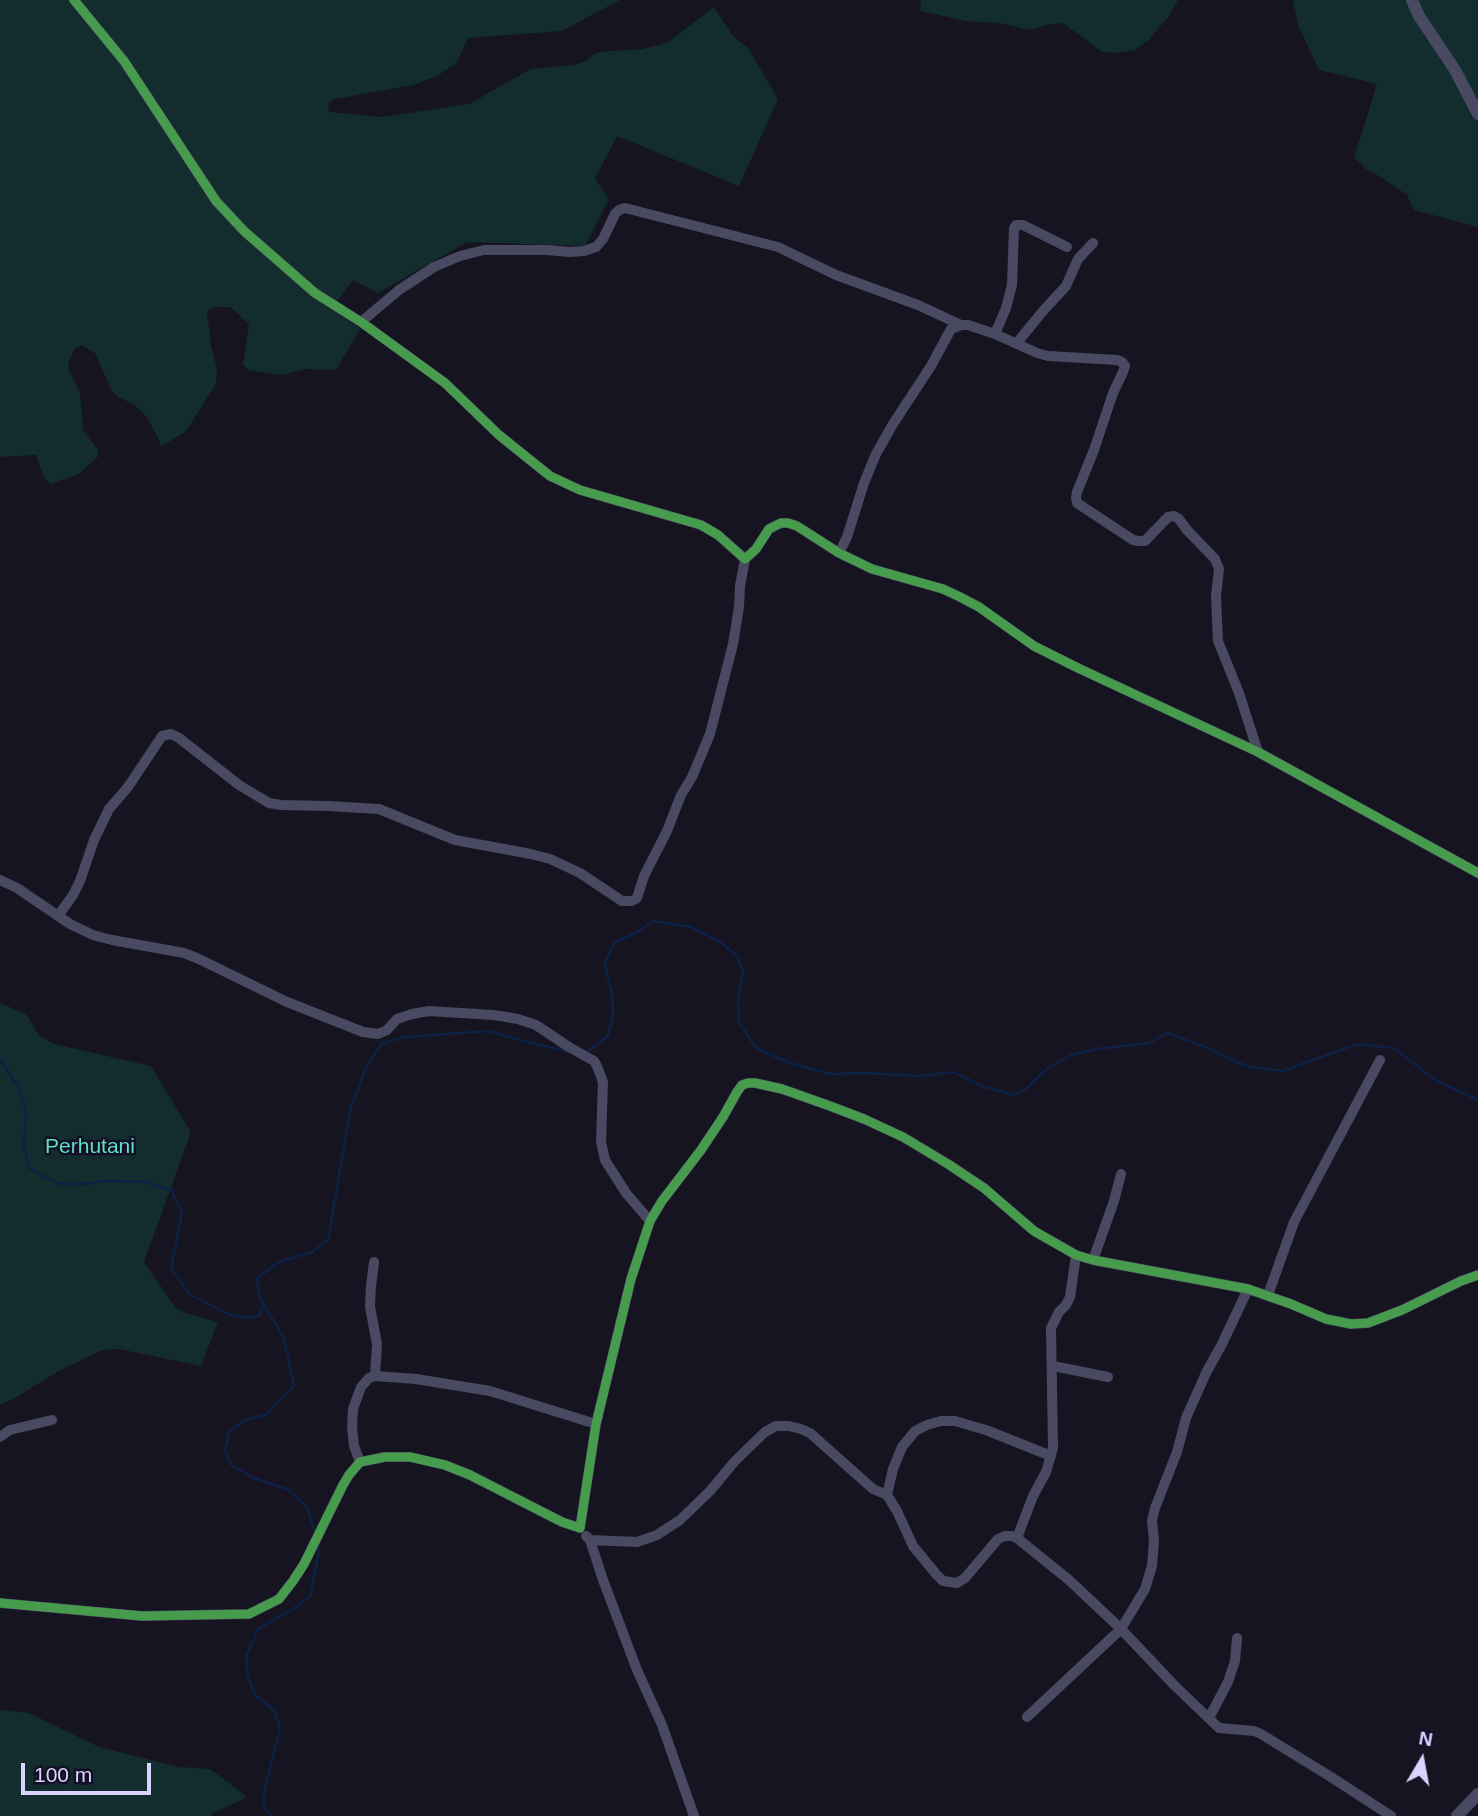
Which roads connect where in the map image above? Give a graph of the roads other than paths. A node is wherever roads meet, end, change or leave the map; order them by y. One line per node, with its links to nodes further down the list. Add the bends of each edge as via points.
1 (74, 0): 6 (street, via 124,61 216,201 315,293)
2 (1412, 0): 3 (street)
3 (1478, 114)
4 (1093, 243): 9 (street, via 1078,259 1066,286)
5 (1068, 247): 8 (street, via 1016,225 1012,285)
6 (361, 322): 7 (street, via 433,267 460,256 484,250 570,252 596,247 615,214 625,208 778,247); 11 (street, via 445,383 550,476 580,490 701,525)
7 (961, 325): 8 (street); 10 (street, via 951,329 876,454)
8 (995, 334): 9 (street)
9 (1016, 344): 12 (street, via 1037,354 1117,360 1125,366 1077,492 1077,503 1139,541 1174,516 1215,559 1219,569 1218,640)
10 (839, 553): 11 (street, via 797,526 781,523 769,529); 12 (street, via 872,569 943,589 979,607 1034,646)
11 (745, 559): 15 (street, via 733,644 712,726 632,901 622,901 550,859 456,840 379,809 269,803 171,734 162,737 109,809 80,881)
12 (1258, 752): 13 (street)
13 (1478, 873)
14 (0, 880): 15 (street)
15 (58, 916): 18 (street, via 103,938 199,959 363,1032 378,1034 397,1019 429,1011 506,1017 536,1025 594,1061 603,1082 601,1142 605,1160)
16 (1380, 1060): 24 (street, via 1294,1222)
17 (1121, 1174): 20 (street)
18 (650, 1221): 19 (street, via 737,1092 743,1085 755,1083 841,1110 903,1137 984,1188 1034,1231); 29 (street)
19 (1076, 1255): 20 (street); 25 (street, via 1070,1297 1051,1328)
20 (1093, 1260): 23 (street)
21 (374, 1262): 26 (street, via 370,1307 377,1344)
22 (1478, 1275): 24 (street, via 1368,1323 1339,1323)
23 (1248, 1289): 24 (street); 38 (street, via 1186,1419 1155,1508 1152,1566 1145,1589)
24 (1268, 1295)
25 (1053, 1367): 27 (street); 31 (street)
26 (375, 1376): 29 (street, via 490,1391); 32 (street, via 361,1387 354,1409 354,1446)
27 (1108, 1377)
28 (52, 1420): 30 (street, via 10,1430)
29 (596, 1424): 34 (street)
30 (0, 1437)
31 (1051, 1456): 33 (street, via 965,1424 934,1423 915,1431 902,1447); 35 (street)
32 (360, 1462): 34 (street, via 394,1456 445,1465); 37 (street, via 343,1485 304,1564 279,1599 249,1614 142,1616)
33 (887, 1495): 35 (street, via 913,1546 943,1581 957,1583 998,1539); 36 (street, via 873,1489 810,1433 776,1426 666,1530 637,1542)
34 (580, 1528): 36 (street)
35 (1017, 1538): 38 (street)
36 (590, 1541): 43 (street)
37 (0, 1603)
38 (1121, 1629): 40 (street); 41 (street)
39 (1237, 1638): 41 (street, via 1228,1682)
40 (1027, 1717)
41 (1209, 1718): 44 (street, via 1219,1728 1261,1734)
42 (1478, 1794): 45 (street)
43 (694, 1816)
44 (1391, 1816)
45 (1457, 1816)

